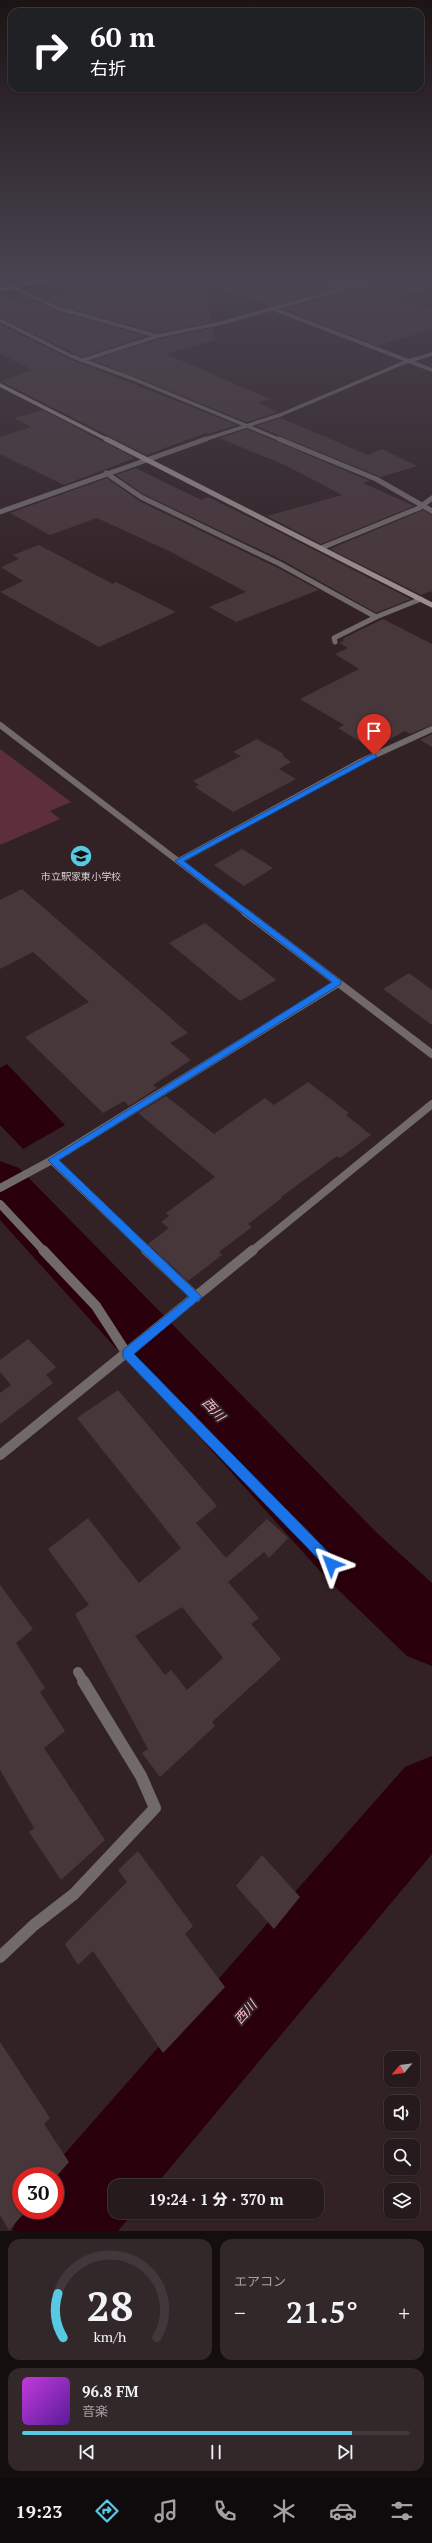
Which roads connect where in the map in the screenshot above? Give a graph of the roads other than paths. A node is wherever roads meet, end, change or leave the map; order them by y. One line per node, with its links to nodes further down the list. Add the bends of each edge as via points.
1 (136, 381): 4 (street)
2 (361, 381): 4 (street, via 280,415)
3 (0, 385): 5 (street)
4 (245, 425): 5 (street); 8 (street, via 376,479)
5 (145, 459): 6 (street); 11 (street)
6 (106, 473): 10 (street); 14 (street, via 141,497 280,564)
7 (432, 498): 8 (street)
8 (422, 506): 9 (street); 11 (street)
9 (432, 511)
10 (0, 512)
11 (321, 548): 12 (street)
12 (421, 600): 13 (street); 14 (street)
13 (432, 605)
14 (376, 617): 15 (street, via 334,638)
15 (335, 642)
16 (0, 725): 18 (street)
17 (432, 729): 18 (street, via 360,762)
18 (179, 861): 19 (street)
19 (338, 982): 20 (street); 22 (street)
20 (432, 1054)
21 (432, 1104): 25 (street)
22 (52, 1160): 23 (street); 25 (street)
23 (0, 1188)
24 (0, 1204): 26 (street, via 96,1306)
25 (196, 1297): 26 (street)
26 (127, 1354): 27 (street); 28 (street)
27 (0, 1455)
28 (331, 1564)
29 (78, 1672): 30 (street, via 141,1776 155,1808 74,1894)
30 (0, 1956)

